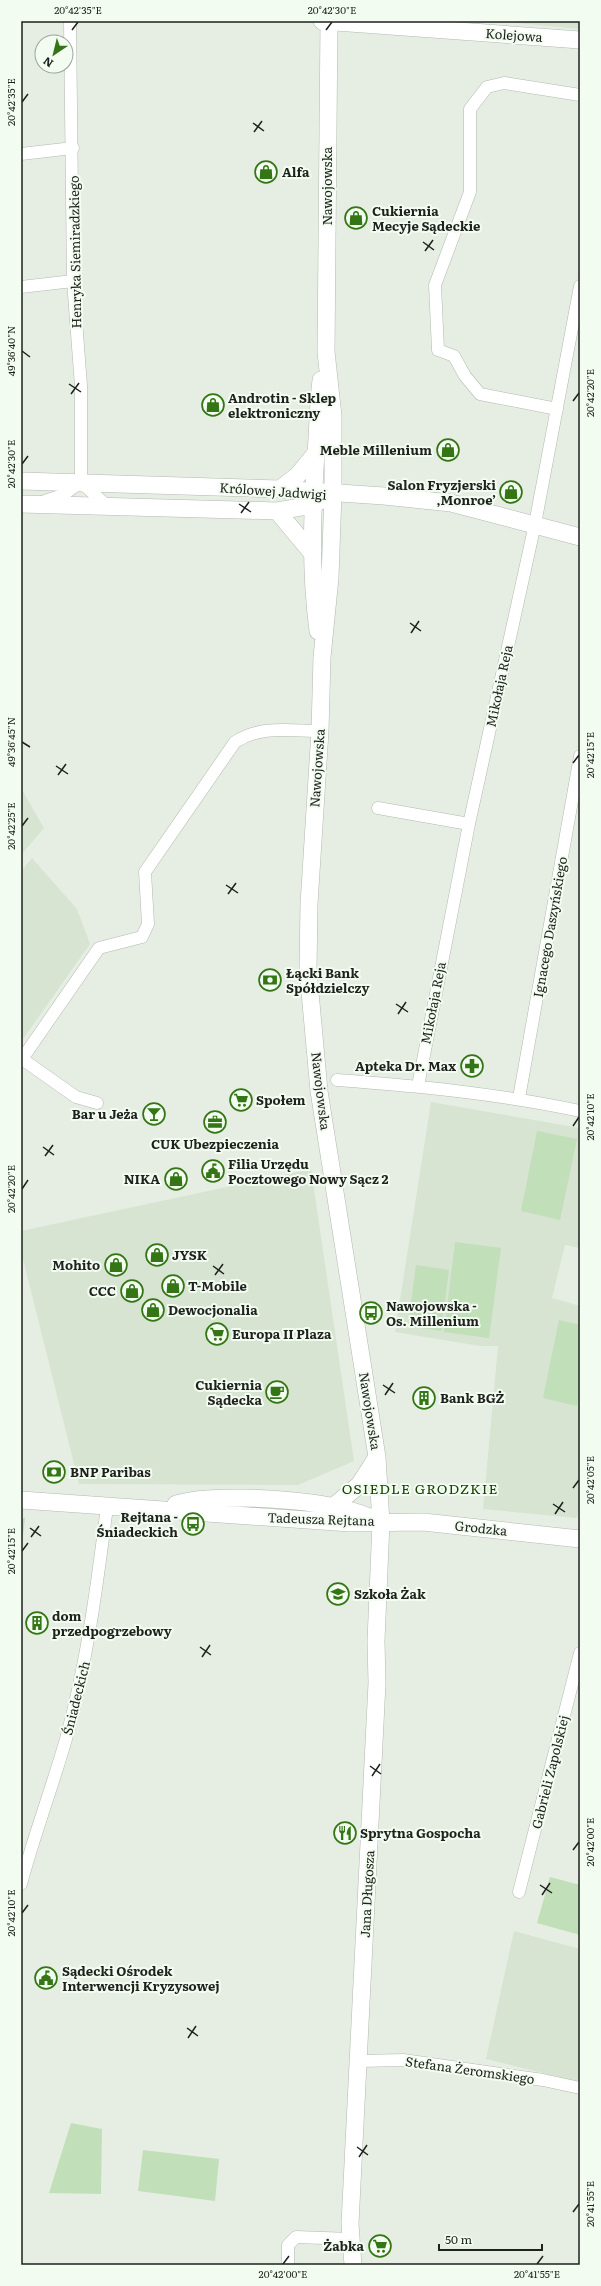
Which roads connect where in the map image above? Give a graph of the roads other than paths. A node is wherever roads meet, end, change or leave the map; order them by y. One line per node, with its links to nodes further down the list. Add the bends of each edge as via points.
1 (70, 21): 5 (street, Henryka Siemiradzkiego)
2 (327, 21): 3 (street, Kolejowa); 10 (street, Nawojowska)
3 (580, 40)
4 (580, 95): 11 (street, via 504,83 487,87 470,108 470,192 435,285 438,350 454,356 464,376 480,394)
5 (73, 148): 6 (street); 7 (street, Henryka Siemiradzkiego)
6 (21, 154)
7 (73, 281): 9 (street); 14 (street, Henryka Siemiradzkiego, via 81,386)
8 (580, 286): 11 (street, Mikołaja Reja)
9 (21, 287)
10 (326, 352): 12 (street, Nawojowska, via 321,382); 16 (street, Nawojowska, via 333,416)
11 (557, 409): 21 (street, Mikołaja Reja)
12 (316, 453): 15 (street, via 298,475); 17 (street, Nawojowska)
13 (21, 481): 14 (street, Królowej Jadwigi)
14 (81, 482): 15 (street, Królowej Jadwigi); 18 (street, via 63,495); 19 (street)
15 (280, 489): 17 (street, Królowej Jadwigi)
16 (333, 493): 17 (street, Królowej Jadwigi); 21 (street, Królowej Jadwigi, via 452,503); 24 (street, Nawojowska, via 330,578)
17 (313, 498): 20 (street, Królowej Jadwigi); 23 (street, Nawojowska)
18 (28, 504): 19 (street, Królowej Jadwigi)
19 (108, 507): 20 (street, Królowej Jadwigi)
20 (277, 511): 23 (street)
21 (535, 524): 22 (street, Królowej Jadwigi); 28 (street, Mikołaja Reja)
22 (580, 537)
23 (312, 553): 24 (street, Nawojowska, via 312,587)
24 (322, 657): 25 (street, Nawojowska)
25 (320, 731): 32 (street, via 268,730 249,733 235,742 145,872 148,924 142,937 100,948 22,1059 76,1097); 34 (street, Nawojowska, via 309,904 308,970 319,1091)
26 (580, 756): 31 (street, Ignacego Daszyńskiego)
27 (378, 808): 28 (street)
28 (469, 824): 30 (street, Mikołaja Reja)
29 (338, 1080): 30 (street)
30 (418, 1086): 31 (street)
31 (519, 1098): 33 (street)
32 (97, 1103)
33 (580, 1111)
34 (377, 1457): 36 (street, via 359,1485); 39 (street, Nawojowska)
35 (21, 1500): 37 (street, Tadeusza Rejtana)
36 (334, 1506): 38 (street, Tadeusza Rejtana, via 253,1499 205,1499); 39 (street, Tadeusza Rejtana, via 351,1509)
37 (107, 1507): 38 (street, Tadeusza Rejtana); 42 (street, Śniadeckich, via 86,1653 66,1740)
38 (152, 1509): 39 (street, Tadeusza Rejtana)
39 (381, 1523): 40 (street, Grodzka, via 423,1522); 44 (street, Jana Długosza, via 376,1642 377,1683)
40 (580, 1539)
41 (580, 1653): 43 (street, Gabrieli Zapolskiej)
42 (21, 1884)
43 (519, 1892)
44 (360, 2061): 45 (street, Stefana Żeromskiego, via 403,2060 543,2080); 46 (street, Jana Długosza)
45 (580, 2088)
46 (351, 2238): 47 (street, via 296,2237 288,2245); 48 (street, Jana Długosza)
47 (288, 2265)
48 (353, 2265)

